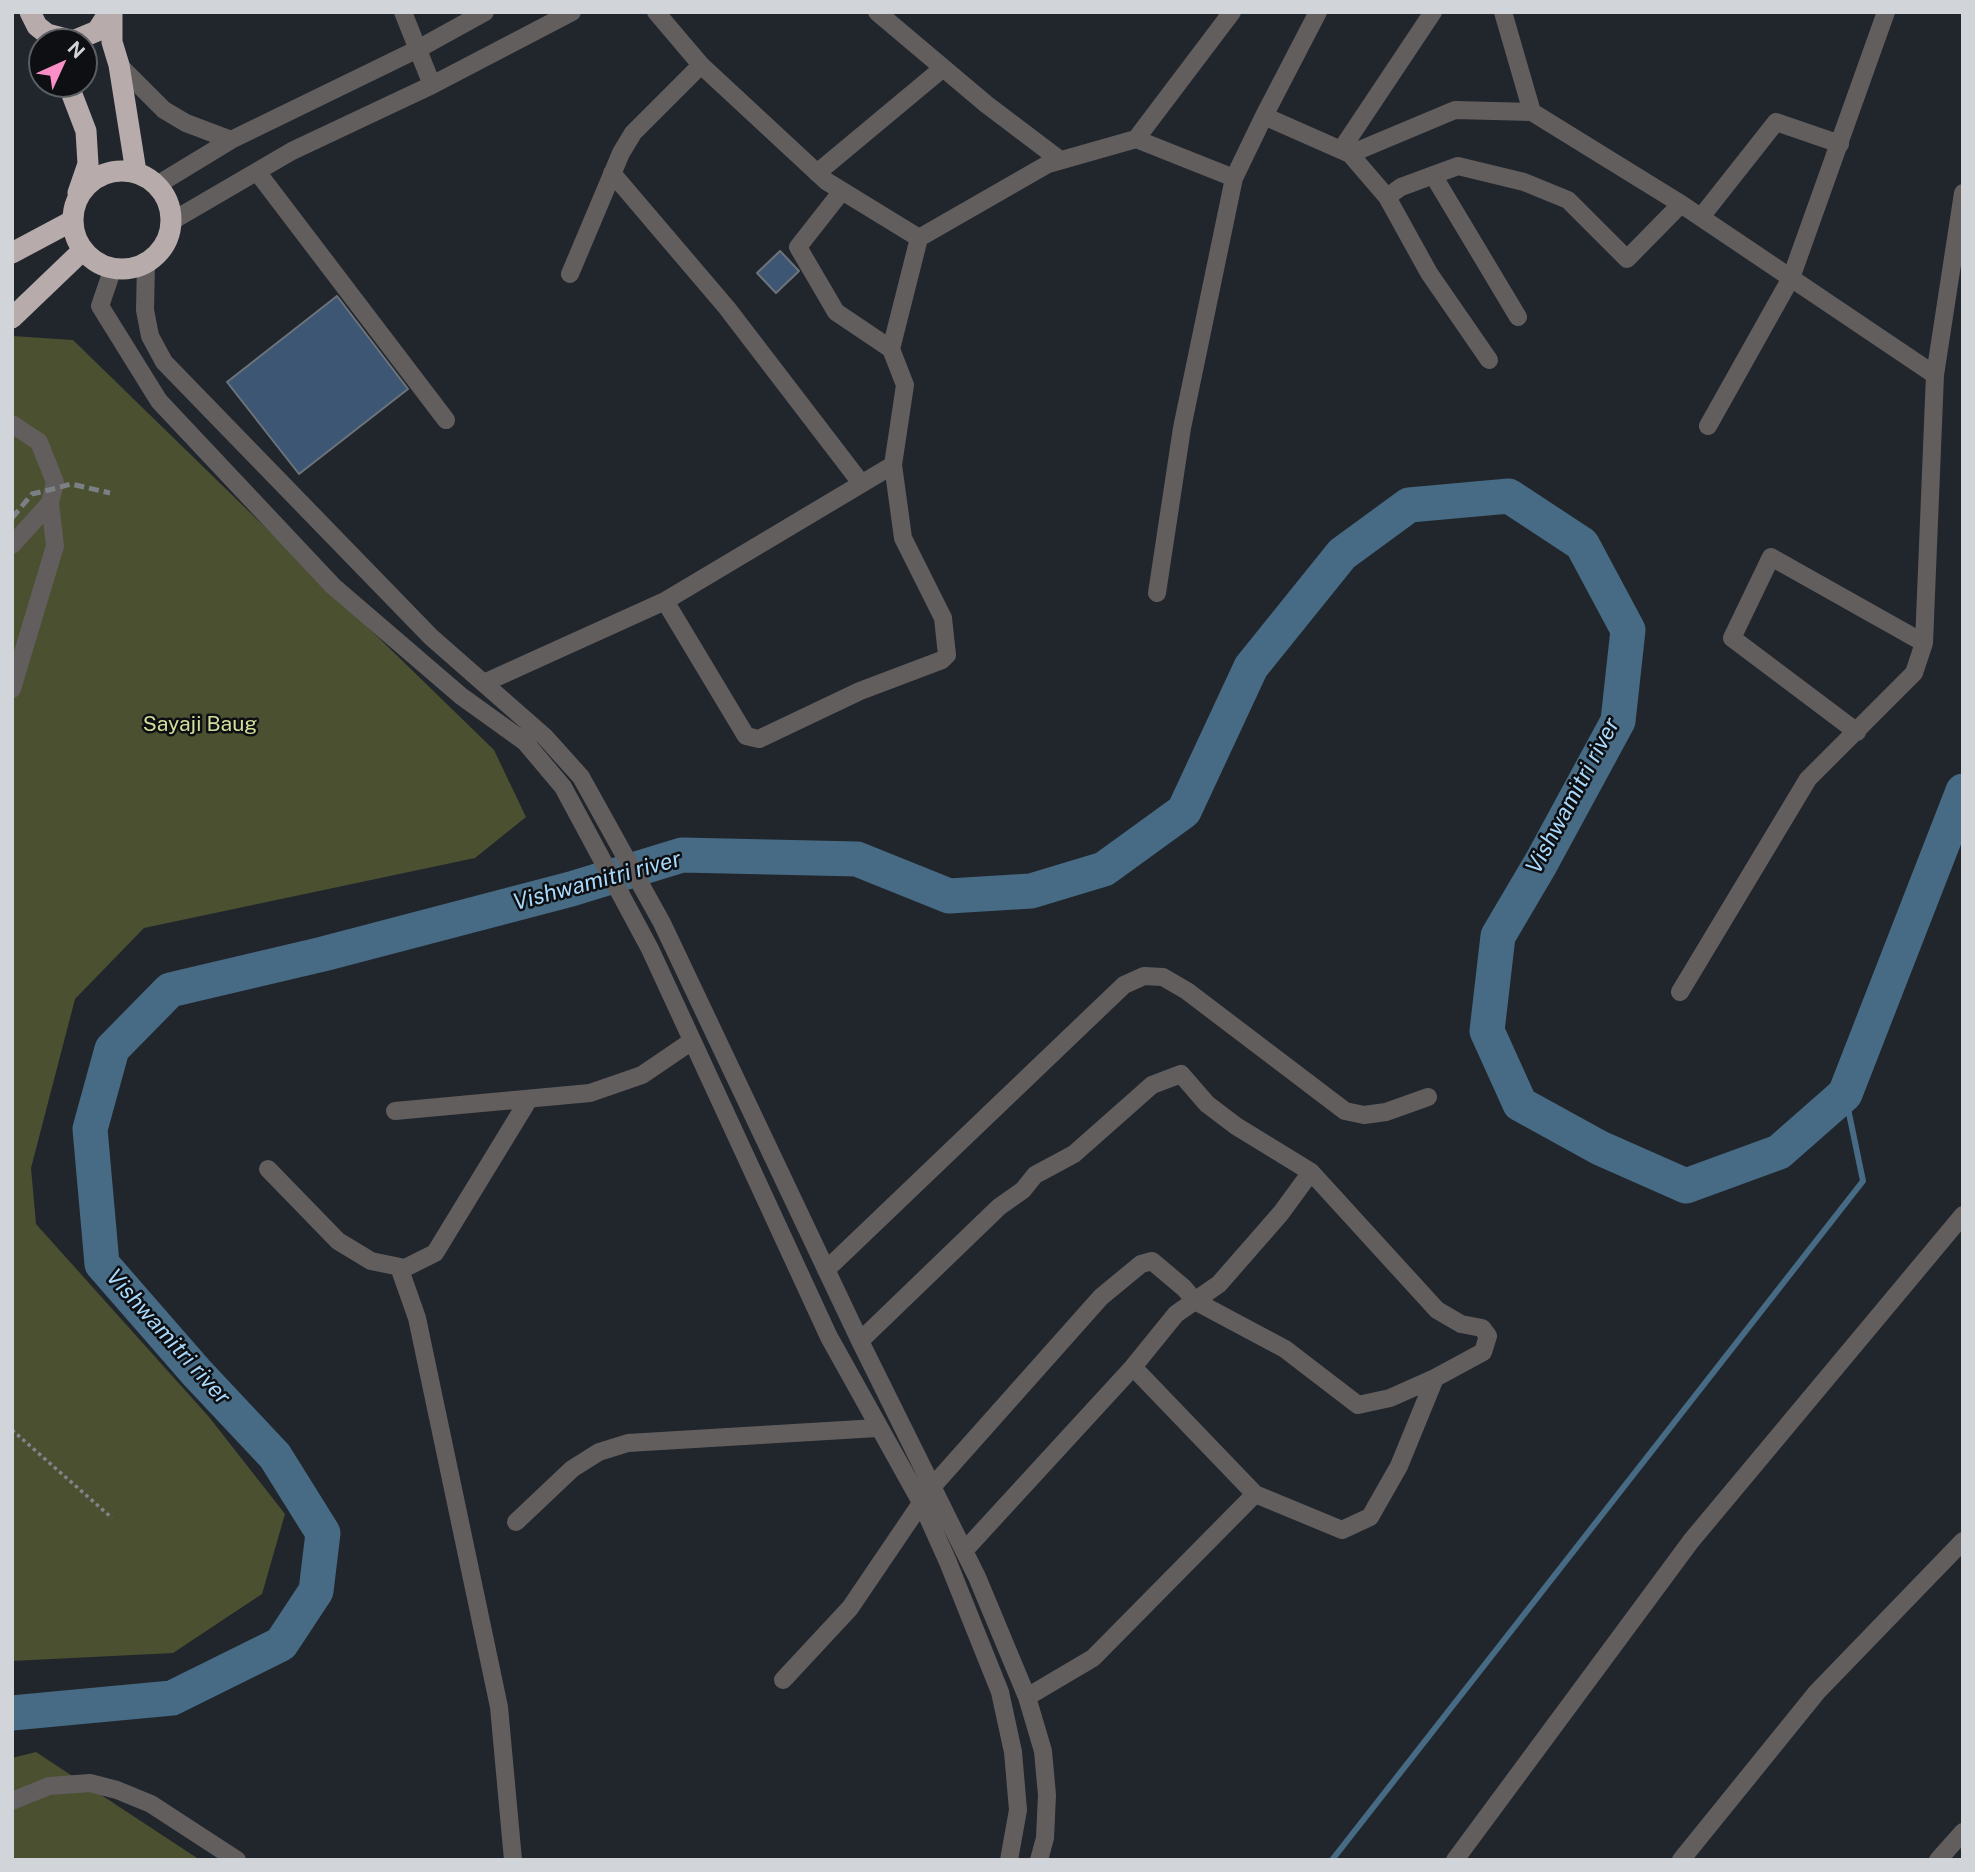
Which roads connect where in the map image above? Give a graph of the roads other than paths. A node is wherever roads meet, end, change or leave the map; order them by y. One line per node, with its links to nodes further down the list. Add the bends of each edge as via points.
1 (110, 12): 12 (highway, via 97,31 73,41 59,40); 14 (highway)
2 (403, 12): 13 (street)
3 (485, 12): 13 (street)
4 (572, 12): 17 (street)
5 (656, 12): 15 (street)
6 (877, 12): 16 (street)
7 (1232, 12): 21 (street)
8 (1318, 12): 20 (street)
9 (1433, 12): 24 (street)
10 (1886, 12): 23 (street)
11 (1505, 15): 19 (street)
12 (38, 27)
13 (418, 49): 17 (street); 22 (street)
14 (119, 65): 22 (street, via 164,110 186,124); 26 (highway)
15 (701, 65): 28 (street, via 633,133); 29 (street)
16 (943, 68): 25 (street); 29 (street)
17 (432, 85): 27 (street, via 292,151)
18 (73, 98): 37 (highway, via 86,131 88,164)
19 (1532, 112): 24 (street, via 1455,110); 36 (street)
20 (1264, 116): 24 (street); 31 (street)
21 (1136, 139): 25 (street); 31 (street)
22 (231, 140): 32 (street)
23 (1840, 144): 38 (street, via 1776,122); 46 (street)
24 (1346, 152): 35 (street)
25 (1060, 160): 40 (street)
26 (136, 172): 32 (highway); 37 (highway, via 121,170 92,180)
27 (258, 173): 39 (street); 52 (street)
28 (612, 173): 45 (street); 56 (street, via 727,308)
29 (817, 173): 33 (street)
30 (1433, 175): 35 (street); 36 (street, via 1458,166 1524,182 1568,200 1627,260); 47 (street)
31 (1234, 178): 59 (street, via 1182,428)
32 (157, 185): 39 (highway, via 170,205)
33 (842, 191): 40 (street); 49 (street, via 799,247 836,312)
34 (1963, 193): 51 (street)
35 (1387, 197): 50 (street, via 1429,272)
36 (1681, 204): 38 (street)
37 (73, 213): 41 (highway, via 75,237); 42 (highway)
38 (1701, 217): 46 (street)
39 (172, 221): 43 (highway, via 160,253)
40 (919, 238): 49 (street)
41 (83, 250): 44 (highway); 48 (highway)
42 (12, 253)
43 (146, 263): 44 (highway, via 130,269); 62 (street, via 145,310 150,336 164,362 431,637)
44 (113, 268): 66 (street, via 100,306 159,401 333,586 461,696 525,742 563,787 650,949)
45 (570, 274)
46 (1791, 278): 51 (street); 54 (street)
47 (1518, 317)
48 (12, 318)
49 (891, 349): 55 (street, via 905,385)
50 (1489, 360)
51 (1935, 375): 61 (street)
52 (446, 420)
53 (12, 424): 57 (street, via 39,442 55,482)
54 (1708, 426)
55 (893, 465): 56 (street); 60 (street, via 903,538 943,618 947,655 942,660 886,679 759,739 746,736)
56 (861, 483): 60 (street)
57 (50, 503): 58 (street); 63 (street, via 55,546)
58 (12, 545)
59 (1157, 593)
60 (665, 601): 62 (street)
61 (1924, 643): 64 (street, via 1914,673); 64 (street, via 1771,557 1732,638)
62 (484, 684): 74 (street, via 545,737 581,777 662,923)
63 (12, 689)
64 (1857, 732): 65 (street, via 1808,779)
65 (1680, 992)
66 (692, 1041): 68 (street, via 620,1086); 79 (street, via 829,1337)
67 (1428, 1097): 74 (street, via 1385,1112 1364,1115 1345,1111 1187,991 1163,977 1144,976 1124,985)
68 (529, 1099): 69 (street); 73 (street, via 435,1253)
69 (395, 1111)
70 (268, 1169): 73 (street, via 338,1241 371,1261)
71 (1311, 1172): 75 (street, via 1219,1284); 76 (street, via 1236,1126 1207,1104 1181,1074 1171,1077 1152,1085 1074,1154 1035,1175); 78 (street, via 1437,1310 1461,1324 1482,1328 1488,1336 1483,1352)
72 (1963, 1215): 94 (street, via 1691,1541)
73 (399, 1267): 91 (street, via 417,1318 499,1707)
74 (826, 1269): 76 (street)
75 (1195, 1301): 77 (street, via 1175,1314); 78 (street, via 1285,1349 1358,1405 1390,1398); 80 (street, via 1152,1261 1141,1264 1101,1297)
76 (860, 1341): 80 (street)
77 (1133, 1367): 81 (street); 85 (street)
78 (1435, 1378): 81 (street, via 1399,1466 1370,1517 1342,1530)
79 (877, 1428): 82 (street); 83 (street, via 628,1443 599,1452 572,1469)
80 (932, 1486): 82 (street); 85 (street)
81 (1255, 1494): 87 (street, via 1093,1658)
82 (922, 1504): 86 (street, via 850,1608); 92 (street, via 1000,1692 1018,1800)
83 (516, 1522)
84 (1963, 1541): 95 (street, via 1817,1692)
85 (964, 1551): 87 (street)
86 (783, 1681)
87 (1027, 1697): 93 (street, via 1043,1751 1047,1796)
88 (12, 1801): 90 (street, via 49,1786 90,1783 117,1790 151,1804)
89 (1963, 1832): 96 (street)
90 (237, 1860)
91 (513, 1860)
92 (1009, 1860)
93 (1039, 1860)
94 (1455, 1860)
95 (1681, 1860)
96 (1938, 1860)

